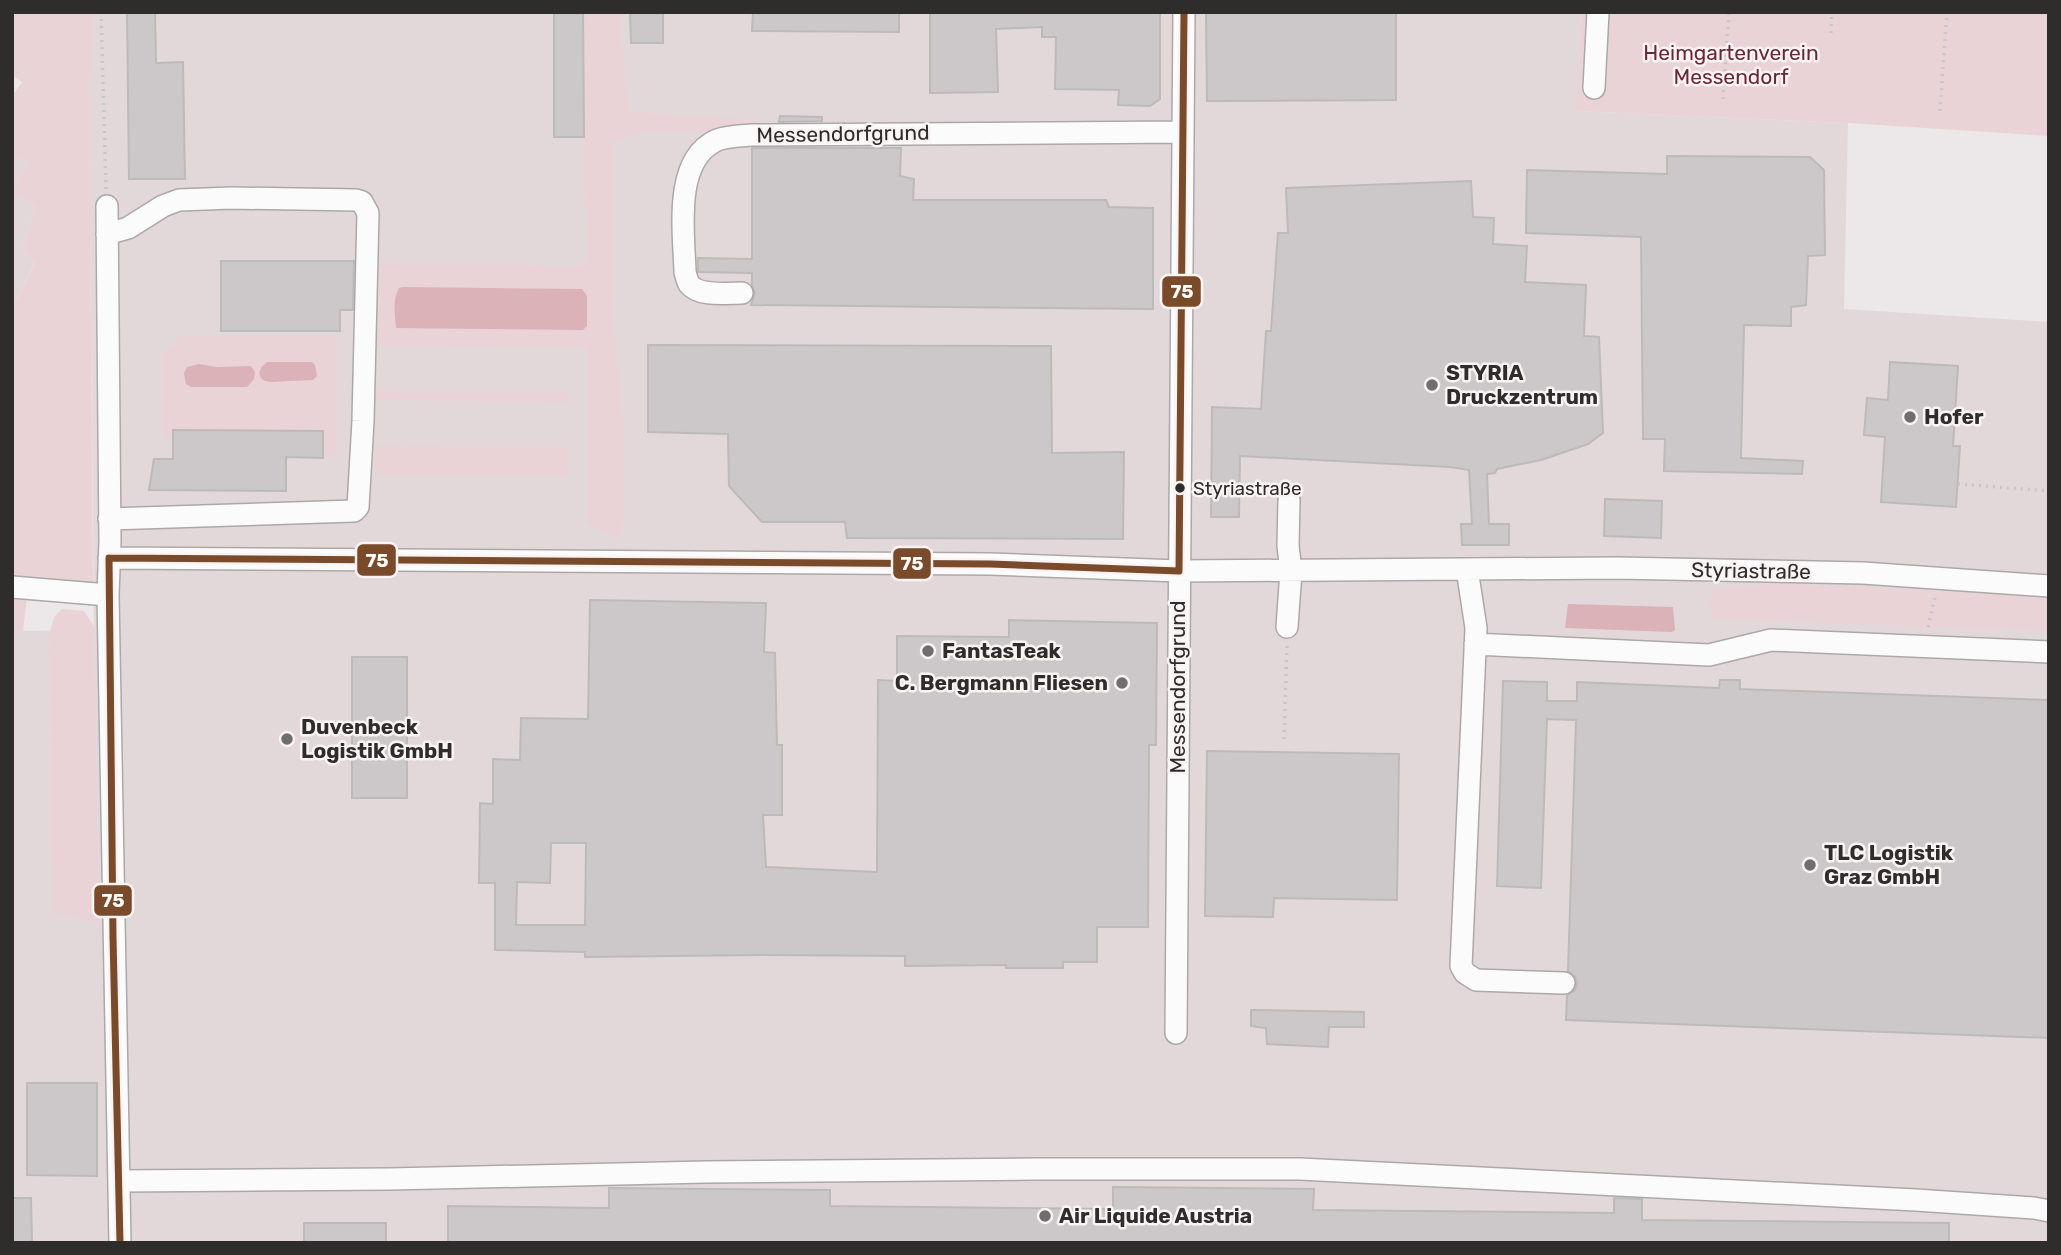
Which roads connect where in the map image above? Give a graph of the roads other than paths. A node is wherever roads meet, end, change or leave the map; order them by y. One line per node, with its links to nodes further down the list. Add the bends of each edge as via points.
1 (1184, 12): 4 (street, Messendorfgrund)
2 (1598, 12): 3 (street)
3 (1594, 88)
4 (1182, 132): 7 (street, Messendorfgrund, via 717,139 702,149 688,175 685,272 697,290); 12 (street, Messendorfgrund)
5 (107, 206): 6 (street)
6 (107, 234): 9 (street); 9 (street, via 128,228 179,200 356,200 368,213 358,508)
7 (741, 293)
8 (1289, 500): 13 (street)
9 (109, 519): 10 (street)
10 (109, 558): 12 (street, Styriastraße, via 977,564); 16 (street)
11 (1467, 569): 13 (street, Styriastraße); 14 (street, Styriastraße, via 1863,573); 18 (street)
12 (1179, 571): 13 (street, Styriastraße); 21 (street, Messendorfgrund)
13 (1291, 571): 17 (street)
14 (2049, 586)
15 (12, 587): 16 (street)
16 (108, 595): 22 (street)
17 (1287, 627)
18 (1475, 644): 19 (street, via 1709,654 1771,640); 20 (street, via 1461,966 1476,980)
19 (2047, 651)
20 (1564, 983)
21 (1176, 1033)
22 (120, 1181): 23 (street, via 1300,1168 1902,1199); 24 (street)
23 (2049, 1211)
24 (120, 1243)

